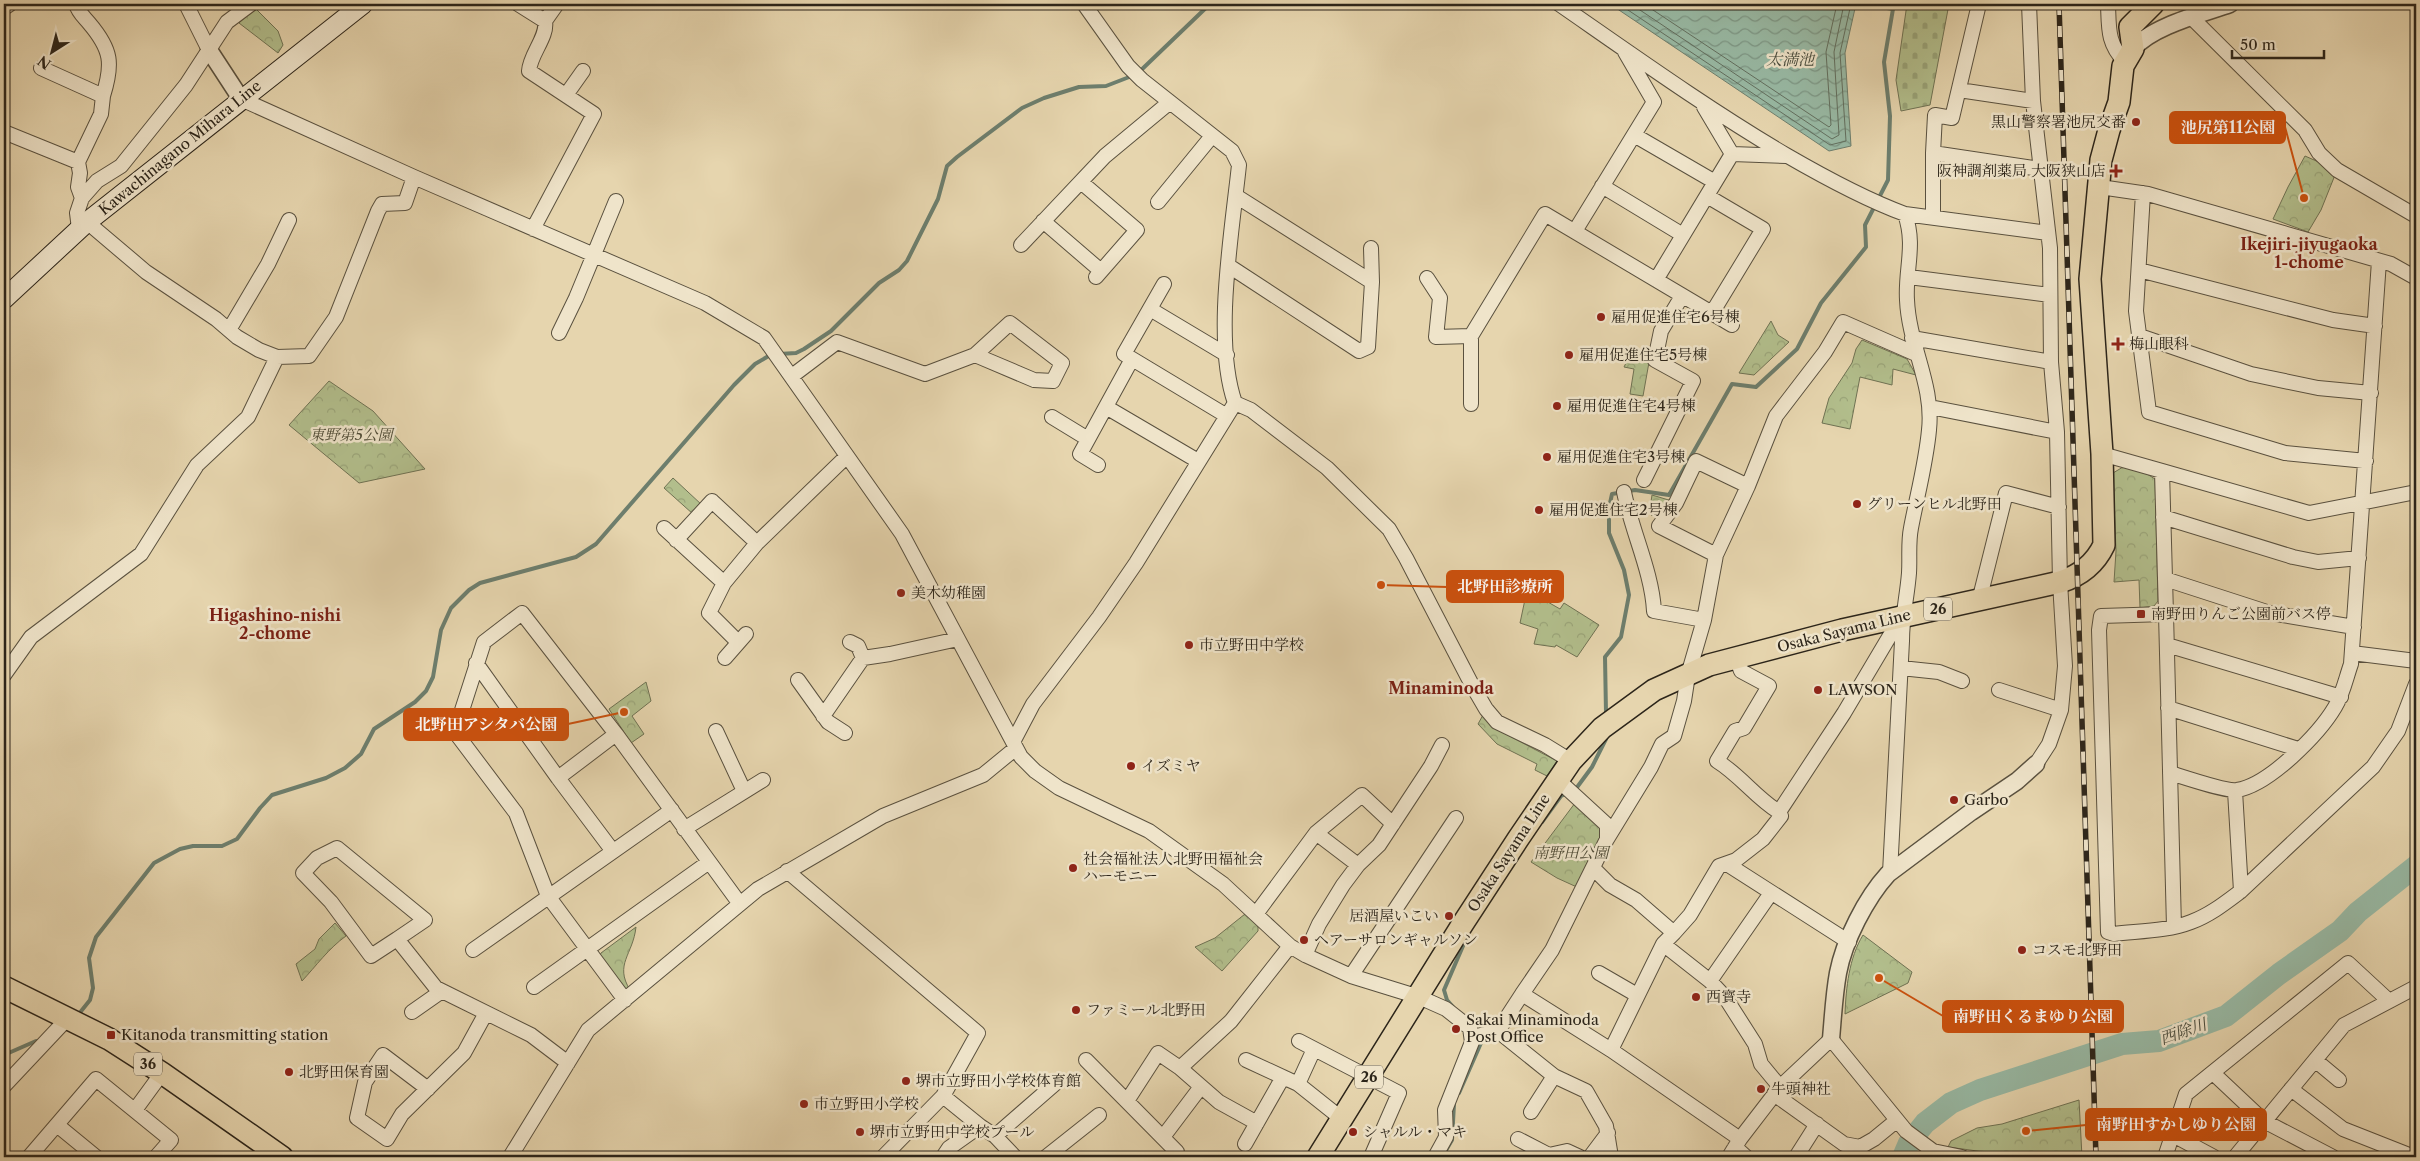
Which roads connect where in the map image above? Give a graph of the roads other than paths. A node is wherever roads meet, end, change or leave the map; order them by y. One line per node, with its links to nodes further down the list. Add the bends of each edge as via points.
1 (10, 4): 15 (street)
2 (76, 4): 25 (street, via 108,51 110,71)
3 (186, 4): 19 (street)
4 (363, 4): 26 (main road, Kawachinagano Mihara Line)
5 (518, 4): 17 (street)
6 (557, 4): 17 (street)
7 (1084, 4): 28 (street, via 1128,66)
8 (1559, 4): 18 (street)
9 (1979, 4): 23 (street)
10 (2029, 4): 27 (street)
11 (2108, 4): 20 (street, via 2109,36 2115,51)
12 (2153, 4): 20 (main road, Osaka Sayama Line / 26, via 2130,27)
13 (2230, 4): 16 (street)
14 (246, 6): 19 (street, via 227,22)
15 (4, 8)
16 (2192, 18): 20 (street, via 2141,39); 50 (street, via 2305,130 2319,153 2337,170)
17 (544, 21): 24 (street, via 546,28 529,71)
18 (1622, 48): 29 (street); 31 (street, via 1654,102)
19 (209, 50): 26 (street); 46 (street, via 186,85 121,166 97,181)
20 (2129, 56): 42 (main road, Osaka Sayama Line / 26, via 2101,160)
21 (41, 68): 25 (street)
22 (583, 71): 24 (street)
23 (1959, 90): 27 (street); 33 (street, via 1952,118 1935,115)
24 (566, 95): 55 (street, via 594,114)
25 (103, 96): 36 (street, via 101,114)
26 (241, 99): 38 (street); 54 (main road, Kawachinagano Mihara Line)
27 (2033, 101): 37 (street)
28 (1170, 102): 32 (street); 39 (street, via 1105,156)
29 (1702, 103): 34 (street); 35 (street)
30 (4, 132): 36 (street)
31 (1634, 135): 40 (street); 41 (street)
32 (1212, 136): 44 (street, via 1232,151 1239,165); 48 (street)
33 (1933, 153): 37 (street); 51 (street)
34 (1732, 154): 35 (street); 40 (street)
35 (1789, 156): 49 (street, via 1883,206)
36 (78, 162): 46 (street, via 78,187)
37 (2040, 168): 57 (street)
38 (414, 177): 55 (street); 86 (street, via 405,203 382,204 336,317 310,356)
39 (1081, 182): 53 (street); 53 (street, via 1138,230 1098,274)
40 (1716, 182): 45 (street)
41 (1602, 186): 56 (street); 58 (street)
42 (2100, 187): 43 (street); 99 (main road, Osaka Sayama Line / 26, via 2090,278)
43 (2143, 193): 62 (street); 64 (street)
44 (1236, 196): 63 (street); 69 (street)
45 (1707, 196): 58 (street); 75 (street, via 1763,229)
46 (82, 198): 54 (street, via 77,213)
47 (616, 201): 61 (street)
48 (1159, 202)
49 (1905, 214): 51 (street); 65 (street, via 1910,230)
50 (2416, 216)
51 (1934, 217): 57 (street)
52 (289, 220): 78 (street, via 273,268)
53 (1043, 221): 59 (street)
54 (83, 226): 73 (main road, Kawachinagano Mihara Line); 78 (street)
55 (533, 229): 61 (street)
56 (1575, 231): 68 (street); 80 (street, via 1546,214)
57 (2048, 233): 71 (street)
58 (1683, 235): 68 (street)
59 (1021, 245)
60 (1371, 248): 69 (street)
61 (593, 255): 79 (street); 89 (street, via 705,303 756,333)
62 (2379, 261): 67 (street); 77 (street)
63 (1229, 266): 69 (street, via 1359,351 1368,347); 85 (street)
64 (2139, 270): 77 (street, via 2332,320); 81 (street, via 2136,311)
65 (1909, 276): 71 (street); 82 (street, via 1907,298)
66 (1427, 278): 80 (street, via 1440,298 1436,337)
67 (2416, 278)
68 (1656, 280): 72 (street)
69 (1372, 282)
70 (1164, 284): 74 (street)
71 (2050, 295): 88 (street)
72 (1682, 296): 75 (street); 105 (street, via 1661,331 1655,360 1693,381)
73 (4, 300)
74 (1150, 309): 85 (street); 87 (street, via 1124,354)
75 (1712, 313): 76 (street)
76 (1732, 325)
77 (2375, 326): 90 (street)
78 (229, 330): 86 (street)
79 (559, 333)
80 (1471, 336): 92 (street)
81 (2140, 336): 90 (street, via 2251,374 2318,388); 102 (street, via 2149,412 2285,453)
82 (1912, 338): 83 (street); 88 (street)
83 (1916, 354): 94 (street, via 1930,396); 106 (street, via 1843,322 1825,352 1776,416)
84 (975, 355): 84 (street, via 1010,323 1062,363 1053,381 1034,380); 89 (street, via 925,374 837,342)
85 (1227, 355): 91 (street, via 1228,382)
86 (276, 357): 135 (street, via 248,417 197,465 140,554 31,637)
87 (1132, 359): 93 (street); 95 (street)
88 (2052, 362): 97 (street)
89 (792, 376): 100 (street)
90 (2371, 393): 102 (street)
91 (1235, 403): 95 (street); 151 (street, via 1251,410 1327,468 1389,528 1486,709 1497,722)
92 (1471, 404)
93 (1106, 406): 98 (street); 101 (street)
94 (1930, 407): 97 (street); 122 (street, via 1929,430 1910,531 1909,575)
95 (1227, 416): 101 (street)
96 (1052, 417): 98 (street)
97 (2057, 432): 110 (street)
98 (1088, 439): 103 (street, via 1080,454)
99 (2102, 454): 104 (street); 118 (main road, Osaka Sayama Line / 26, via 2104,545 2099,556 2076,576)
100 (847, 456): 114 (street); 125 (street, via 902,534)
101 (1198, 461): 148 (street, via 1099,617 1033,704)
102 (2366, 461): 109 (street)
103 (1098, 465)
104 (2162, 471): 109 (street, via 2309,513); 111 (street)
105 (1644, 480)
106 (1748, 486): 115 (street); 115 (street, via 1696,461 1676,503 1659,526)
107 (1624, 492): 123 (street, via 1653,593 1654,611)
108 (2416, 492): 109 (street)
109 (2364, 501): 116 (street)
110 (2059, 507): 118 (street); 120 (street, via 2006,493)
111 (2163, 517): 116 (street, via 2292,557 2318,562); 117 (street)
112 (664, 528): 113 (street)
113 (676, 540): 114 (street, via 712,501); 119 (street)
114 (757, 543): 119 (street)
115 (1716, 555): 123 (street)
116 (2359, 558): 124 (street)
117 (2165, 579): 121 (street); 124 (street, via 2270,613)
118 (2060, 582): 120 (main road, Osaka Sayama Line / 26); 143 (street, via 2065,666)
119 (724, 583): 129 (street, via 709,613 742,638)
120 (1979, 601): 122 (main road, Osaka Sayama Line / 26)
121 (2166, 614): 127 (street); 178 (street, via 2101,616 2099,630 2108,932)
122 (1902, 616): 131 (main road, Osaka Sayama Line / 26); 134 (street); 160 (street)
123 (1704, 620): 136 (street)
124 (2354, 627): 128 (street)
125 (958, 638): 130 (street); 148 (street)
126 (850, 642): 130 (street, via 858,646)
127 (2167, 645): 141 (street); 142 (street)
128 (2352, 653): 132 (street); 141 (street)
129 (725, 658)
130 (863, 658): 144 (street)
131 (1736, 658): 136 (main road, Osaka Sayama Line / 26); 160 (street, via 1741,671 1769,686 1744,728 1735,731 1717,761)
132 (2416, 661)
133 (476, 663): 147 (street, via 484,642 522,613); 154 (street); 175 (street, via 455,732 516,813)
134 (1901, 668): 138 (street, via 1939,672); 172 (street)
135 (4, 675)
136 (1688, 675): 151 (main road, Osaka Sayama Line / 26, via 1654,690 1602,728); 165 (street, via 1674,736 1662,744 1652,767)
137 (798, 680): 144 (street)
138 (1962, 681)
139 (2416, 684): 173 (street, via 2398,731 2373,767)
140 (1999, 690): 143 (street)
141 (2341, 697): 150 (street, via 2327,719)
142 (2168, 708): 150 (street); 153 (street)
143 (2061, 710): 152 (street, via 2049,744)
144 (823, 716): 146 (street)
145 (716, 731): 157 (street)
146 (845, 733)
147 (616, 734): 154 (street); 159 (street)
148 (1015, 745): 171 (street, via 983,775 883,816); 177 (street, via 1020,757 1059,788 1149,831 1223,884)
149 (1442, 745): 162 (street)
150 (2298, 750): 158 (street, via 2268,777)
151 (1570, 761): 156 (main road, Osaka Sayama Line / 26)
152 (2036, 764): 172 (street)
153 (2170, 773): 158 (street); 178 (street)
154 (558, 778): 166 (street)
155 (763, 780): 157 (street)
156 (1558, 780): 165 (street, via 1607,825); 196 (main road, Osaka Sayama Line / 26, via 1467,917)
157 (744, 791): 163 (street)
158 (2235, 791): 173 (street)
159 (672, 810): 163 (street); 166 (street)
160 (1779, 812): 168 (street, via 1781,816 1763,840)
161 (1456, 818): 188 (street)
162 (1393, 824): 164 (street, via 1362,795); 169 (street, via 1379,845)
163 (684, 829): 167 (street)
164 (1316, 833): 169 (street); 177 (street)
165 (1607, 839): 170 (street)
166 (612, 850): 175 (street)
167 (709, 862): 176 (street); 184 (street)
168 (1727, 864): 174 (street); 179 (street, via 1719,866 1690,915)
169 (1358, 865): 186 (street, via 1319,924)
170 (1593, 868): 179 (street, via 1610,885 1636,900); 194 (street, via 1552,950)
171 (787, 871): 176 (street); 226 (street, via 978,1033)
172 (1890, 873): 181 (street, via 1863,907)
173 (2241, 891): 178 (street, via 2218,908)
174 (1771, 893): 181 (street); 189 (street)
175 (548, 896): 184 (street); 185 (street)
176 (740, 904): 197 (street)
177 (1256, 914): 183 (street)
178 (2174, 927)
179 (1674, 933): 182 (street)
180 (397, 939): 180 (street, via 425,920 337,848 317,858 303,873 332,902 371,956); 193 (street)
181 (1849, 942): 204 (street, via 1838,971)
182 (1663, 944): 189 (street); 195 (street)
183 (1290, 946): 186 (street); 212 (street, via 1231,1022)
184 (588, 949): 191 (street); 197 (street)
185 (473, 950)
186 (1305, 955): 188 (street)
187 (1599, 973): 195 (street)
188 (1351, 976): 196 (street)
189 (1710, 981): 225 (street, via 1726,997 1755,1044 1761,1064)
190 (4, 987): 201 (main road, 36)
191 (534, 987)
192 (2416, 987): 198 (street)
193 (442, 992): 199 (street); 200 (street)
194 (1522, 994): 202 (street); 207 (street)
195 (1637, 995): 207 (street)
196 (1419, 997): 203 (street, via 1446,1009 1470,1028); 217 (main road, Osaka Sayama Line / 26)
197 (625, 1000): 211 (street, via 588,1030)
198 (2388, 1000): 210 (street, via 2344,1025); 214 (street, via 2348,962)
199 (412, 1012)
200 (486, 1013): 211 (street, via 531,1035); 223 (street, via 464,1053)
201 (67, 1019): 213 (main road, 36, via 109,1039); 221 (street)
202 (1498, 1031): 203 (street); 215 (street)
203 (1472, 1037): 257 (street, via 1445,1110 1446,1137)
204 (1831, 1039): 225 (street); 237 (street)
205 (1299, 1041): 206 (street)
206 (1314, 1049): 217 (street); 220 (street)
207 (1610, 1050): 244 (street)
208 (1086, 1060): 227 (street)
209 (1246, 1060): 216 (street)
210 (2315, 1060): 218 (street); 224 (street)
211 (568, 1063): 251 (street)
212 (1180, 1068): 222 (street); 227 (street, via 1158,1053)
213 (162, 1073): 228 (street); 250 (main road, 36)
214 (2213, 1073): 232 (street); 239 (street, via 2186,1094)
215 (1554, 1076): 229 (street); 238 (street, via 1586,1091)
216 (1282, 1077): 220 (street); 233 (street)
217 (1369, 1077): 231 (main road, Osaka Sayama Line / 26); 256 (street, via 1399,1093)
218 (2339, 1080)
219 (1057, 1082): 240 (street)
220 (1298, 1084): 231 (street)
221 (4, 1086)
222 (1200, 1088): 233 (street); 241 (street)
223 (428, 1089): 223 (street, via 402,1114 387,1139 357,1118 365,1082 383,1055)
224 (2291, 1089): 232 (street); 268 (street, via 2343,1129)
225 (1777, 1090): 234 (street); 244 (street)
226 (943, 1096): 236 (street); 246 (street)
227 (1127, 1101): 241 (street)
228 (135, 1110): 235 (street, via 96,1079); 249 (street, via 171,1140)
229 (1531, 1112)
230 (1099, 1115): 254 (street)
231 (1342, 1119): 255 (main road, Osaka Sayama Line / 26)
232 (2264, 1121): 266 (street); 267 (street)
233 (1257, 1123): 243 (street)
234 (1817, 1124): 237 (street, via 1844,1144 1860,1147); 262 (street)
235 (57, 1125): 247 (street); 248 (street)
236 (980, 1126): 240 (street); 252 (street, via 949,1148)
237 (1901, 1126): 263 (street, via 1933,1151)
238 (1608, 1134): 259 (street); 260 (street)
239 (2173, 1135): 264 (street); 265 (street)
240 (995, 1136): 253 (street)
241 (1163, 1137): 245 (street)
242 (1518, 1139): 258 (street, via 1550,1155 1567,1151)
243 (1245, 1144)
244 (1735, 1148): 261 (street)
245 (1177, 1152)
246 (886, 1156)
247 (29, 1157)
248 (96, 1157)
249 (156, 1157)
250 (282, 1157)
251 (510, 1157)
252 (943, 1157)
253 (1015, 1157)
254 (1046, 1157)
255 (1318, 1157)
256 (1371, 1157)
257 (1435, 1157)
258 (1580, 1157)
259 (1590, 1157)
260 (1611, 1157)
261 (1746, 1157)
262 (1796, 1157)
263 (1962, 1157)
264 (2165, 1157)
265 (2214, 1157)
266 (2235, 1157)
267 (2333, 1157)
268 (2414, 1157)

